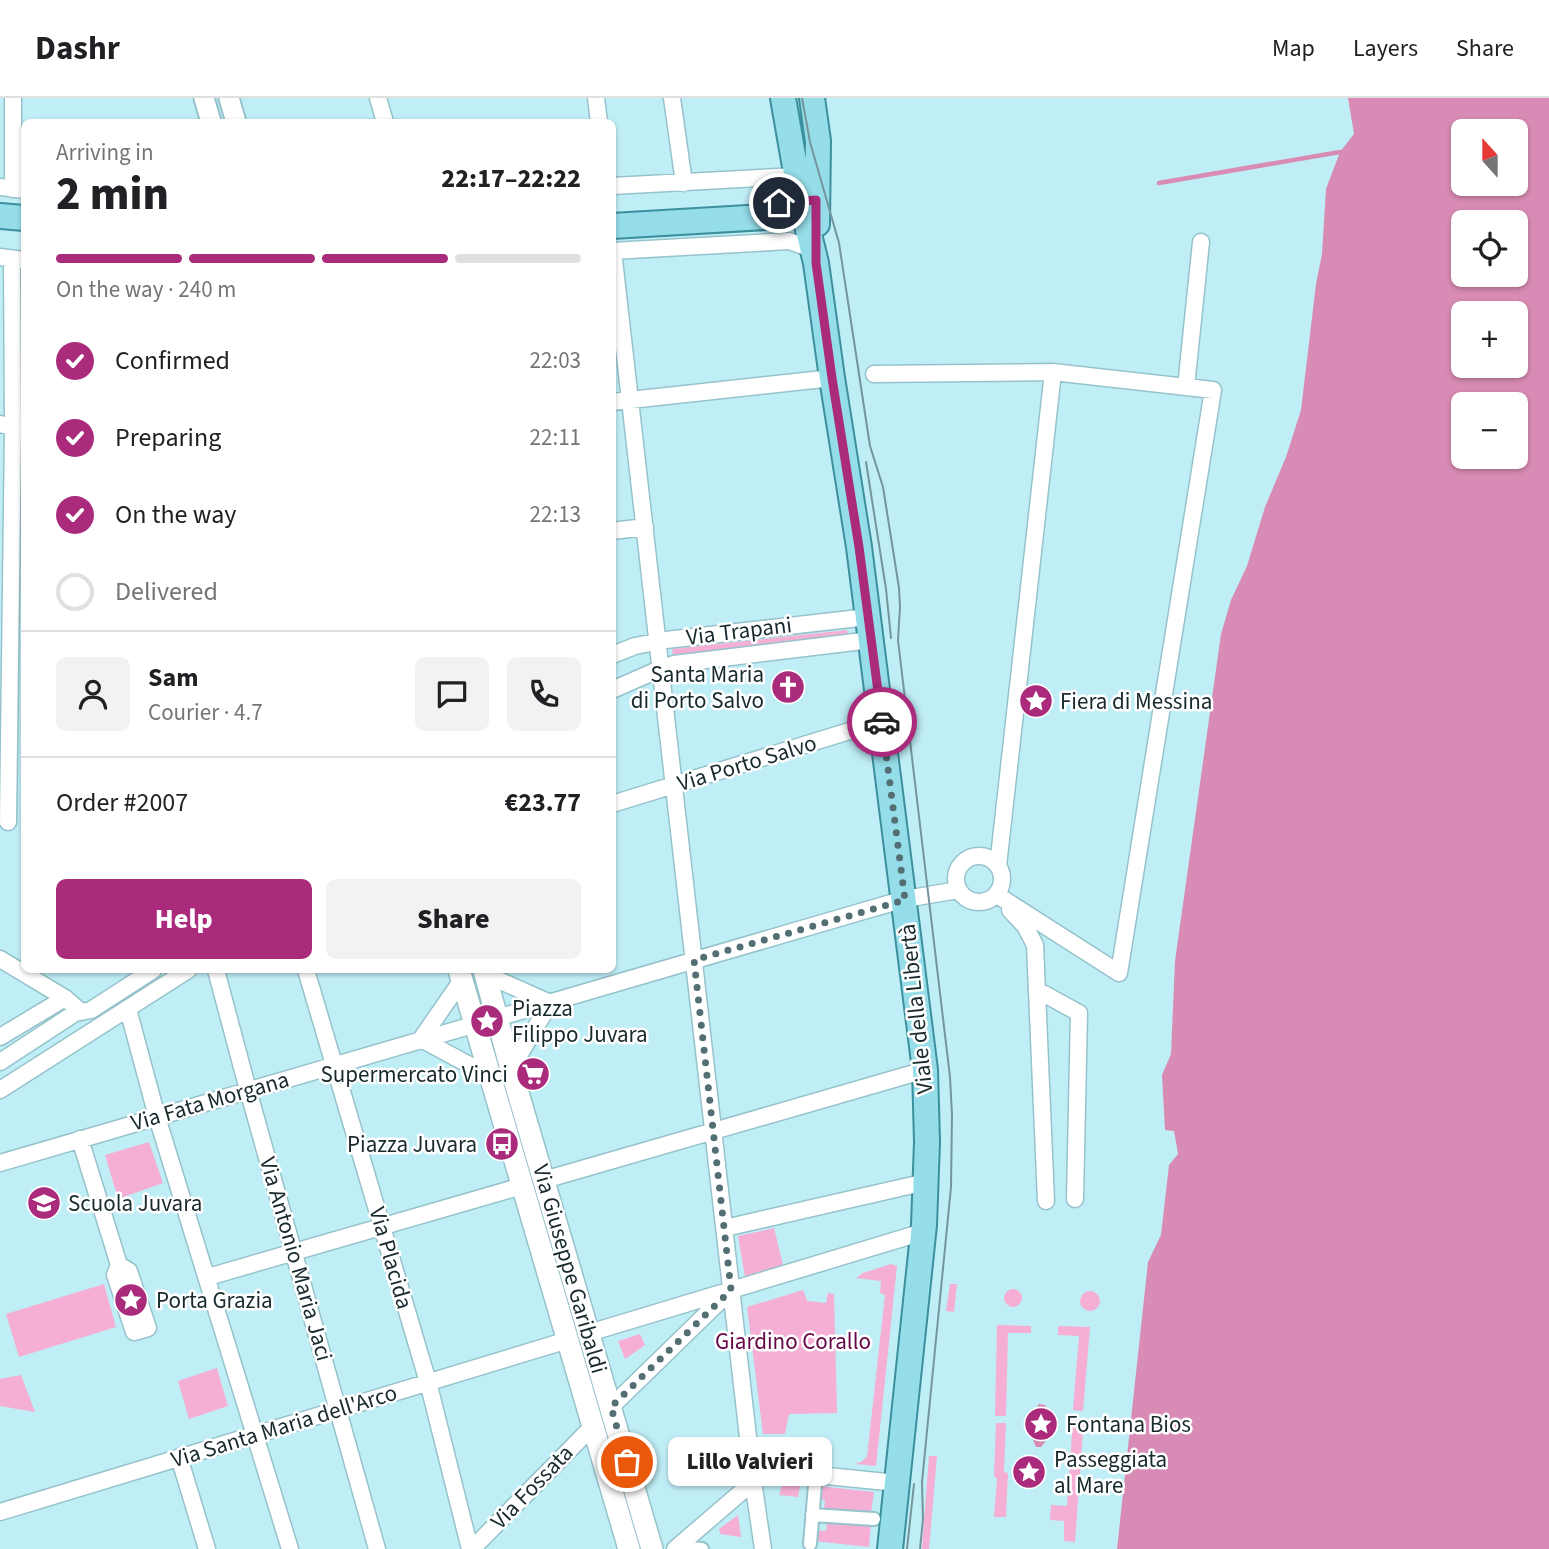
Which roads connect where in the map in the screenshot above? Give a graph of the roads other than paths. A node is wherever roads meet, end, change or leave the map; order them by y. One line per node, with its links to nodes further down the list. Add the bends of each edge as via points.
1 (13, 98): 16 (street)
2 (204, 98): 9 (street)
3 (229, 98): 10 (street)
4 (378, 98): 11 (street)
5 (596, 98): 12 (street)
6 (672, 98): 14 (street)
7 (783, 98): 13 (main road, Viale della Libertà)
8 (812, 98): 21 (main road, Viale della Libertà, via 818,141)
9 (210, 119)
10 (235, 119)
11 (384, 119)
12 (599, 119)
13 (796, 176): 14 (street); 21 (main road, Viale della Libertà)
14 (684, 183): 15 (street)
15 (616, 186)
16 (13, 189)
17 (616, 212): 21 (main road)
18 (0, 216): 19 (main road)
19 (21, 218)
20 (616, 226): 21 (main road)
21 (809, 227): 25 (street); 30 (main road, Viale della Libertà)
22 (0, 230): 23 (main road)
23 (21, 232)
24 (1201, 242): 31 (street)
25 (616, 251)
26 (12, 258): 34 (street)
27 (616, 277): 32 (street)
28 (1053, 372): 29 (street); 31 (street); 49 (street)
29 (874, 374)
30 (832, 378): 32 (street); 38 (main road, Viale della Libertà)
31 (1186, 387): 51 (street, via 1213,390 1119,973)
32 (630, 400): 33 (street); 35 (street)
33 (616, 402)
34 (13, 427): 37 (street)
35 (645, 527): 36 (street); 39 (street)
36 (616, 531)
37 (5, 612): 43 (street)
38 (869, 629): 39 (street, Via Trapani); 41 (street, Via Trapani); 44 (main road, Viale della Libertà)
39 (657, 641): 40 (street, Via Trapani); 41 (street)
40 (616, 653)
41 (660, 668): 42 (street, Via Trapani); 45 (street)
42 (616, 688)
43 (17, 714): 47 (street)
44 (882, 721): 45 (street, Via Porto Salvo); 52 (main road, Viale della Libertà)
45 (673, 786): 46 (street, Via Porto Salvo); 54 (street)
46 (616, 803)
47 (4, 820): 48 (street)
48 (21, 825)
49 (998, 866): 50 (street, via 986,857 964,862 956,875); 51 (street, via 1003,881)
50 (958, 890): 51 (street, via 976,903); 52 (street)
51 (997, 895): 65 (street, via 1025,926 1035,945)
52 (905, 900): 54 (street); 77 (main road, Viale della Libertà)
53 (0, 959): 55 (street)
54 (694, 960): 67 (street); 83 (street)
55 (21, 972)
56 (23, 973): 66 (street)
57 (135, 973): 69 (street)
58 (148, 973): 69 (street)
59 (183, 973): 68 (street)
60 (217, 973): 81 (street, Via Antonio Maria Jaci)
61 (307, 973): 75 (street, Via Placida)
62 (484, 973): 70 (main road, Via Giuseppe Garibaldi)
63 (486, 973): 67 (street)
64 (461, 975): 71 (main road, Via Giuseppe Garibaldi); 73 (street)
65 (1037, 990): 89 (street, via 1079,1013); 90 (street)
66 (65, 998): 69 (street); 72 (street)
67 (550, 1003): 70 (street, Via Fata Morgana); 76 (street)
68 (128, 1009): 80 (street); 82 (street)
69 (81, 1012): 74 (street); 78 (street, via 81,1018)
70 (497, 1018): 71 (street, Via Fata Morgana); 76 (main road, Via Giuseppe Garibaldi)
71 (474, 1024): 73 (street, Via Fata Morgana); 79 (main road, Via Giuseppe Garibaldi)
72 (0, 1037)
73 (421, 1039): 75 (street, Via Fata Morgana); 79 (street)
74 (0, 1062)
75 (334, 1065): 81 (street, Via Fata Morgana); 91 (street, Via Placida)
76 (511, 1069): 86 (main road, Via Giuseppe Garibaldi)
77 (925, 1070): 83 (street); 87 (main road, Viale della Libertà)
78 (0, 1071)
79 (488, 1075): 88 (main road, Via Giuseppe Garibaldi)
80 (0, 1090)
81 (248, 1090): 82 (street, Via Fata Morgana); 94 (street, Via Antonio Maria Jaci)
82 (158, 1117): 84 (street, Via Fata Morgana); 96 (street)
83 (713, 1131): 86 (street); 92 (street)
84 (80, 1139): 85 (street, Via Fata Morgana); 95 (street)
85 (0, 1163)
86 (544, 1180): 98 (main road, Via Giuseppe Garibaldi)
87 (926, 1182): 92 (street); 93 (main road, Viale della Libertà)
88 (523, 1186): 91 (street); 99 (main road, Via Giuseppe Garibaldi)
89 (1075, 1199)
90 (1046, 1201)
91 (382, 1227): 94 (street); 100 (street, Via Placida)
92 (724, 1228): 97 (street)
93 (923, 1232): 97 (street); 107 (main road, Viale della Libertà)
94 (294, 1252): 96 (street); 102 (street, Via Antonio Maria Jaci)
95 (120, 1265)
96 (208, 1277): 104 (street)
97 (731, 1290): 98 (street); 101 (street); 106 (street)
98 (589, 1333): 101 (main road, Via Giuseppe Garibaldi)
99 (568, 1340): 100 (street, Via Santa Maria dell'Arco); 103 (main road, Via Giuseppe Garibaldi)
100 (428, 1382): 102 (street, Via Santa Maria dell'Arco); 117 (street, Via Placida)
101 (611, 1407): 119 (main road, Via Giuseppe Garibaldi)
102 (338, 1409): 104 (street, Via Santa Maria dell'Arco); 116 (street, Via Antonio Maria Jaci)
103 (593, 1426): 117 (street, Via Fossata); 118 (main road, Via Giuseppe Garibaldi)
104 (254, 1435): 105 (street, Via Santa Maria dell'Arco); 115 (street)
105 (179, 1457): 109 (street, Via Santa Maria dell'Arco); 114 (street)
106 (753, 1481): 107 (street, via 767,1470); 113 (street); 121 (street)
107 (897, 1483): 122 (main road, Viale della Libertà)
108 (815, 1485): 110 (street)
109 (0, 1511)
110 (812, 1515): 111 (street); 112 (street)
111 (874, 1519)
112 (810, 1544)
113 (676, 1548): 120 (street)
114 (207, 1549)
115 (290, 1549)
116 (377, 1549)
117 (471, 1549)
118 (629, 1549)
119 (652, 1549)
120 (702, 1549)
121 (764, 1549)
122 (890, 1549)

